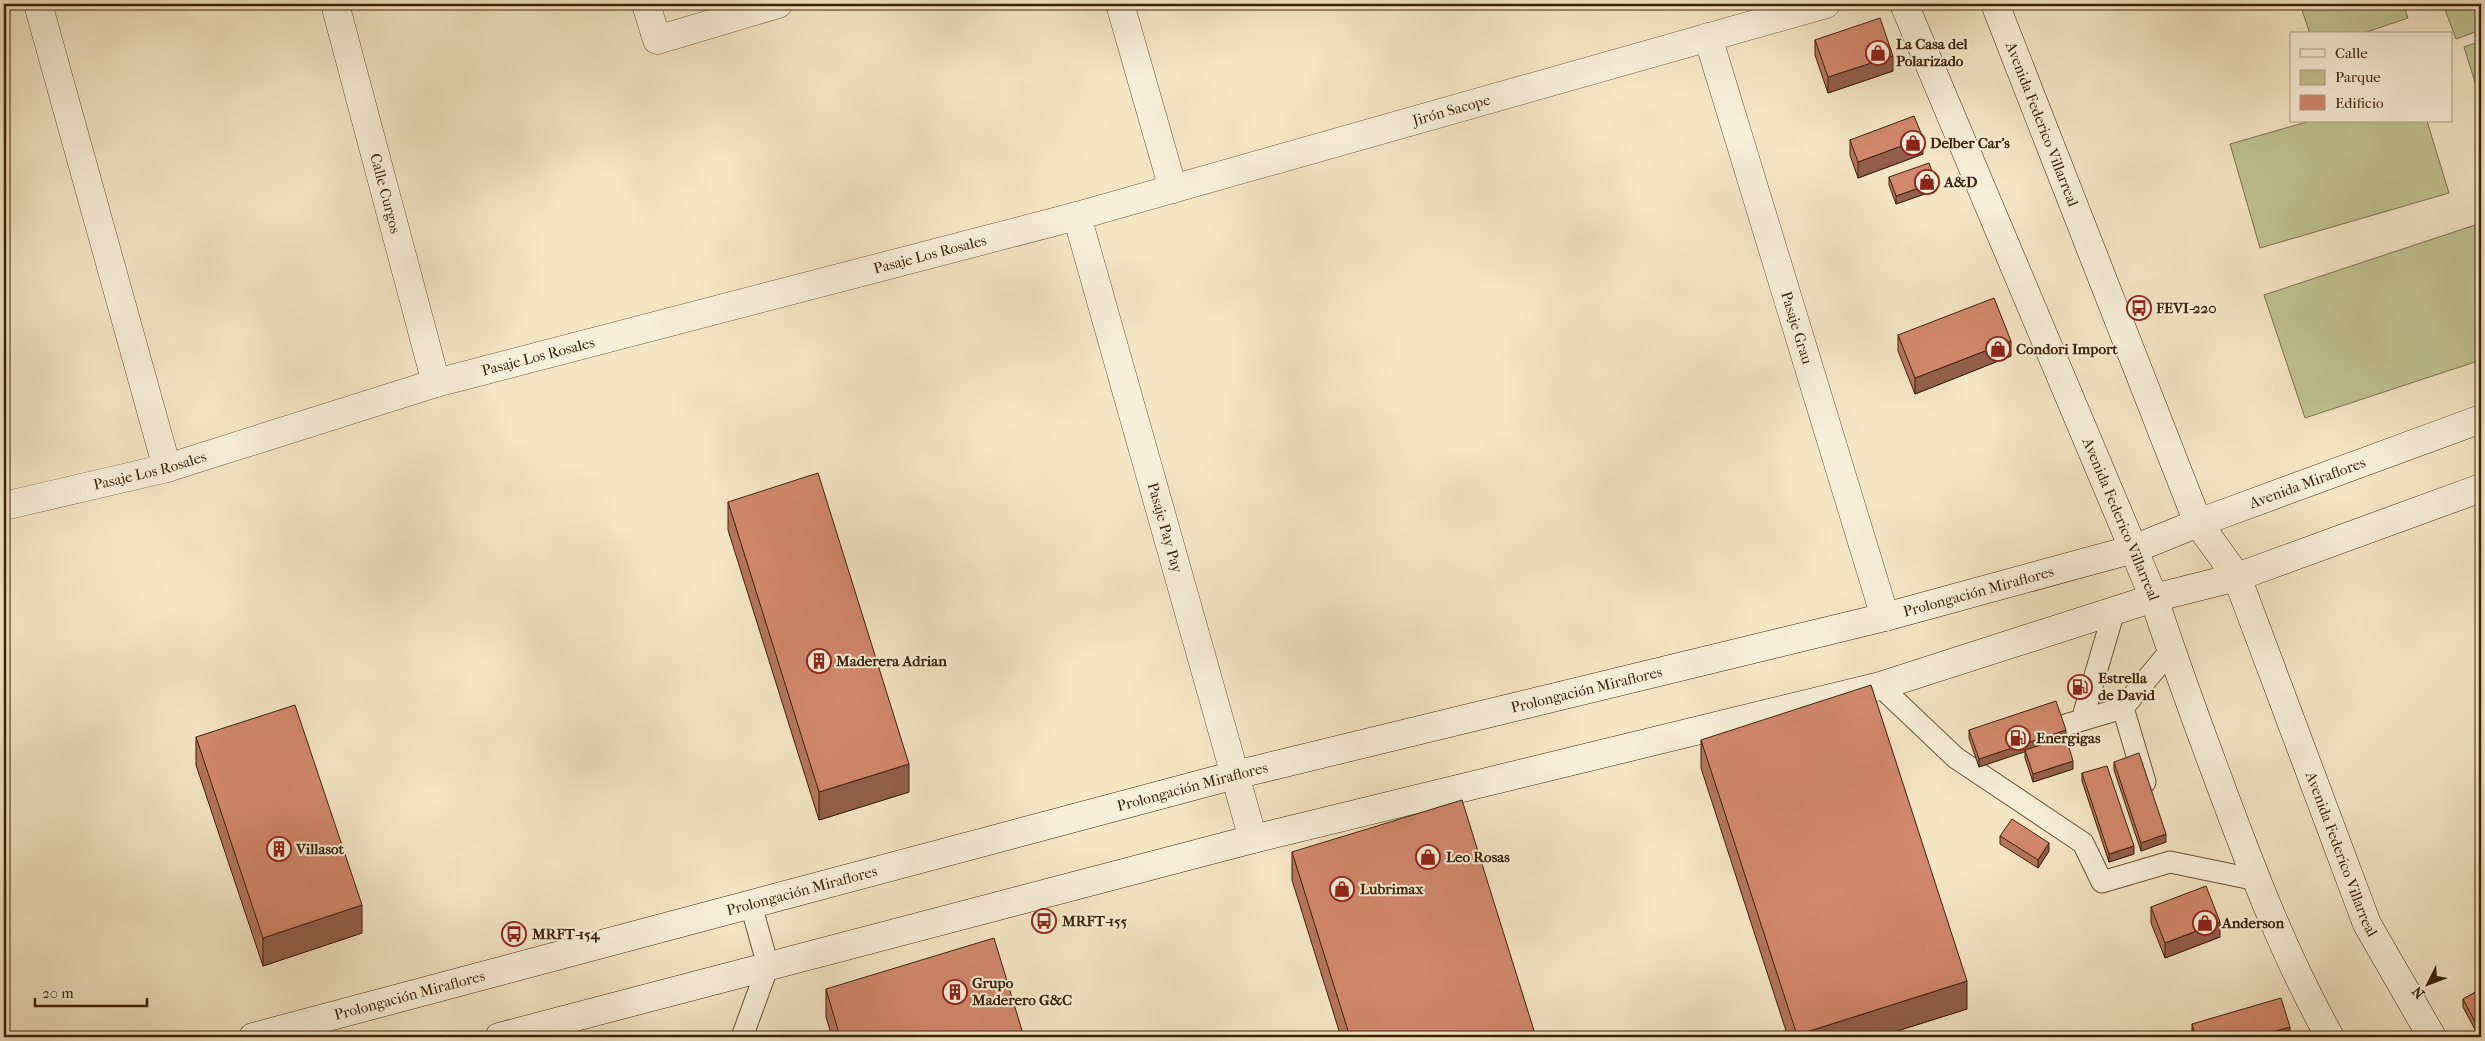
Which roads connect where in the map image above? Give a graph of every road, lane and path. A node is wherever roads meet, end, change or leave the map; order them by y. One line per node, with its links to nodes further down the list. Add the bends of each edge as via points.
1 (38, 4): 14 (main road)
2 (335, 4): 12 (main road, Calle Curgos)
3 (646, 4): 4 (main road, via 657,40)
4 (778, 4)
5 (1120, 4): 10 (main road)
6 (1826, 4): 9 (main road, Jirón Sacope)
7 (1904, 4): 18 (main road, Avenida Federico Villarreal)
8 (1995, 4): 17 (main road, Avenida Federico Villarreal)
9 (1708, 37): 10 (main road, Jirón Sacope); 22 (main road, Pasaje Grau)
10 (1173, 189): 11 (main road, Jirón Sacope)
11 (1077, 216): 12 (main road, Pasaje Los Rosales); 30 (main road, Pasaje Pay Pay)
12 (436, 383): 14 (main road, Pasaje Los Rosales)
13 (2481, 419): 17 (main road, Avenida Miraflores)
14 (167, 468): 16 (main road, Pasaje Los Rosales)
15 (2481, 488): 19 (main road)
16 (4, 506)
17 (2198, 523): 18 (main road, Avenida Miraflores); 19 (main road, Avenida Federico Villarreal)
18 (2134, 549): 20 (main road, Avenida Federico Villarreal); 22 (main road, Prolongación Miraflores)
19 (2237, 577): 20 (main road); 40 (main road, Avenida Federico Villarreal, via 2367,924)
20 (2154, 598): 21 (main road); 23 (main road, Avenida Federico Villarreal)
21 (2114, 611): 24 (main road); 26 (lane)
22 (1885, 617): 30 (main road, Prolongación Miraflores)
23 (2171, 650): 25 (lane); 33 (main road, Avenida Federico Villarreal)
24 (1880, 686): 29 (lane); 32 (main road)
25 (2123, 708): 26 (lane); 31 (lane)
26 (2082, 720): 27 (lane)
27 (2019, 739)
28 (1983, 750): 29 (lane)
29 (1956, 758): 33 (lane, via 2083,843 2102,882 2167,853)
30 (1235, 775): 32 (main road, Pasaje Pay Pay); 34 (main road, Prolongación Miraflores)
31 (2150, 799)
32 (1253, 839): 35 (main road)
33 (2257, 880): 39 (main road, Avenida Federico Villarreal, via 2302,988)
34 (751, 905): 35 (lane); 36 (main road, Prolongación Miraflores)
35 (768, 966): 37 (main road); 38 (lane)
36 (253, 1037)
37 (499, 1037)
38 (742, 1037)
39 (2330, 1037)
40 (2432, 1037)

